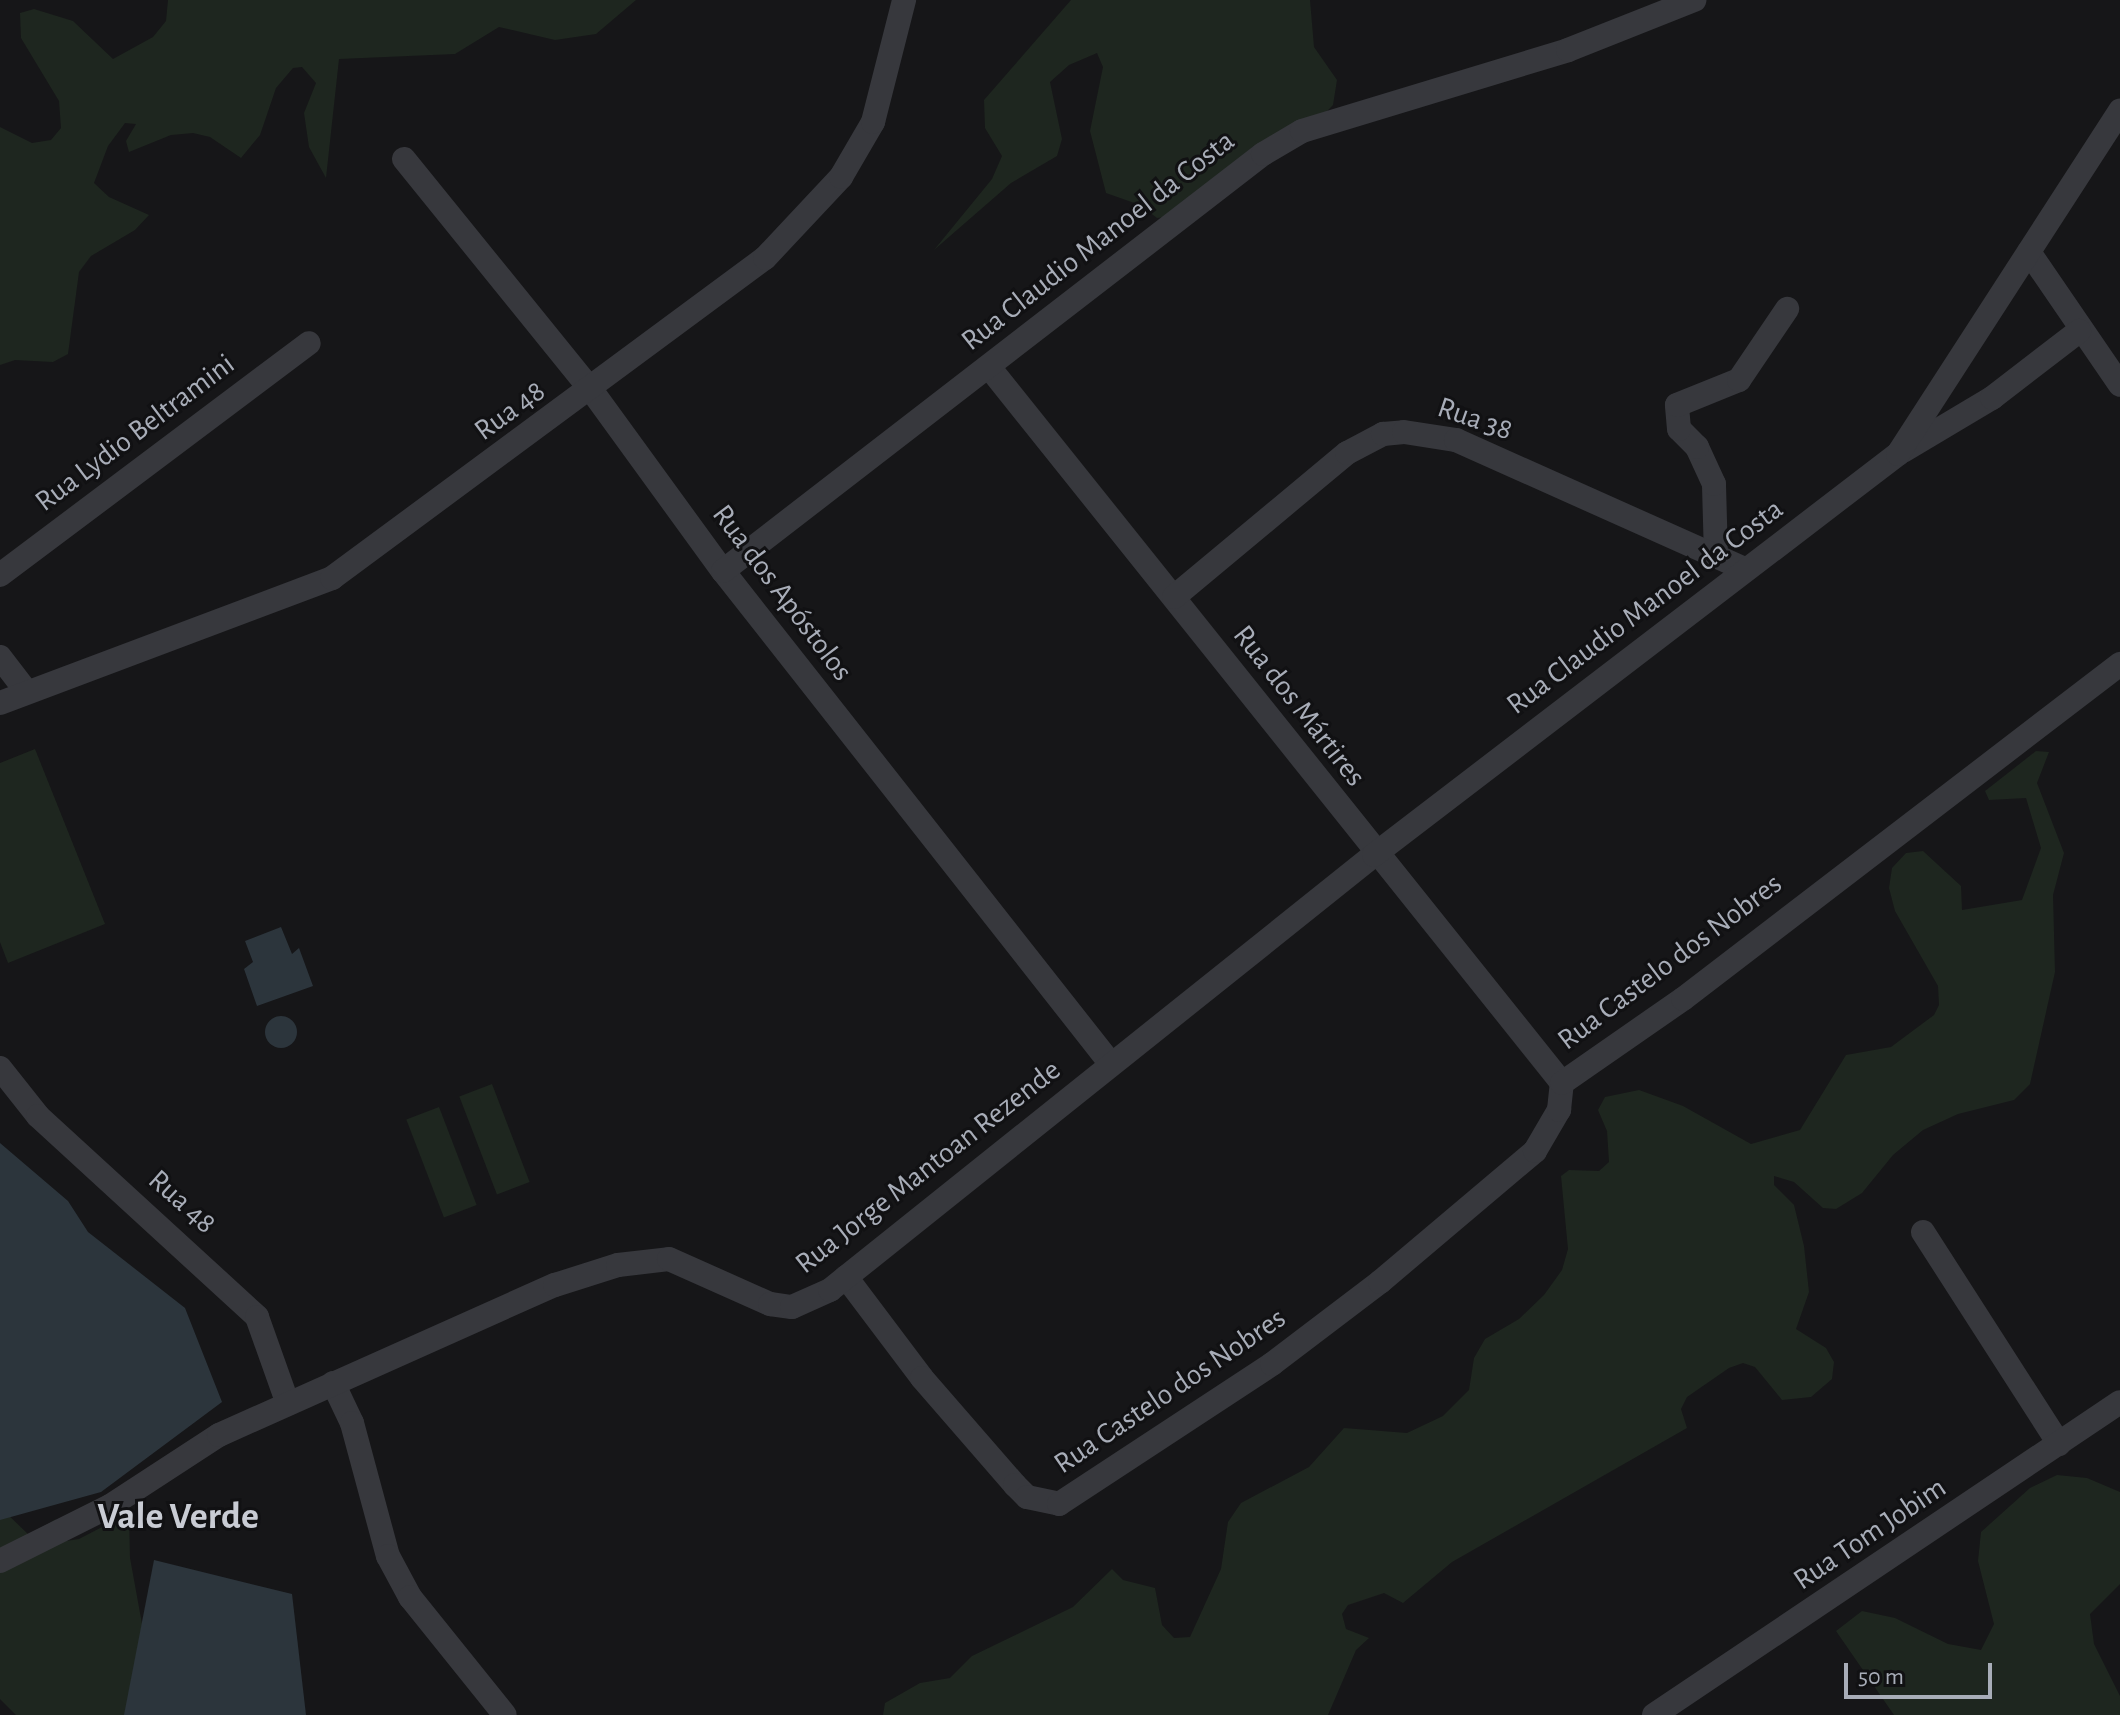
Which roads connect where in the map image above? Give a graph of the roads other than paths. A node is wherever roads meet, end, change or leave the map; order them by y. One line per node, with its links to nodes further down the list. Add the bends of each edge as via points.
1 (904, 0): 11 (street, Rua 48, via 873,122 841,177 765,258)
2 (1694, 0): 9 (street, Rua Claudio Manoel da Costa, via 1568,50 1302,131 1234,172)
3 (2120, 111): 5 (street, Rua Claudio Manoel da Costa)
4 (404, 159): 11 (street, Rua dos Apóstolos)
5 (2029, 252): 7 (street); 12 (street, Rua Claudio Manoel da Costa)
6 (1787, 309): 13 (street, via 1739,380 1677,405 1679,429 1697,447 1714,484)
7 (2079, 331): 10 (street); 12 (street, via 1992,398)
8 (309, 343): 16 (street, Rua Lydio Beltramini)
9 (989, 367): 15 (street, Rua Claudio Manoel da Costa); 17 (street, Rua dos Mártires)
10 (2120, 385)
11 (592, 391): 15 (street, Rua dos Apóstolos); 20 (street, Rua 48, via 332,578)
12 (1898, 454): 14 (street, Rua Claudio Manoel da Costa)
13 (1716, 557): 14 (street, Rua 38); 17 (street, Rua 38, via 1456,440 1404,432 1383,434 1347,453)
14 (1744, 569): 22 (street, Rua Claudio Manoel da Costa)
15 (723, 571): 23 (street, Rua dos Apóstolos)
16 (0, 575)
17 (1174, 597): 22 (street, Rua dos Mártires)
18 (0, 657): 20 (street)
19 (2120, 664): 25 (street, Rua Castelo dos Nobres, via 1683,999)
20 (26, 691): 21 (street, Rua 48)
21 (0, 703)
22 (1374, 855): 23 (street, Rua Claudio Manoel da Costa); 25 (street, Rua dos Mártires)
23 (1111, 1064): 27 (street, Rua Jorge Mantoan Rezende)
24 (0, 1068): 30 (street, Rua 48, via 38,1116 257,1317)
25 (1562, 1083): 27 (street, Rua Castelo dos Nobres, via 1559,1110 1535,1151 1380,1282 1272,1364 1059,1504 1027,1497 1015,1485 922,1378)
26 (1923, 1232): 31 (street)
27 (846, 1277): 28 (street, Rua Jorge Mantoan Rezende, via 792,1307 770,1304 669,1259 618,1265 555,1285)
28 (333, 1383): 30 (street); 33 (street, via 352,1423 388,1556 424,1616)
29 (2120, 1402): 31 (street, Rua Tom Jobim)
30 (288, 1404): 32 (street, via 219,1435 110,1506)
31 (2059, 1444): 34 (street, Rua Tom Jobim)
32 (0, 1561)
33 (505, 1715)
34 (1654, 1715)

